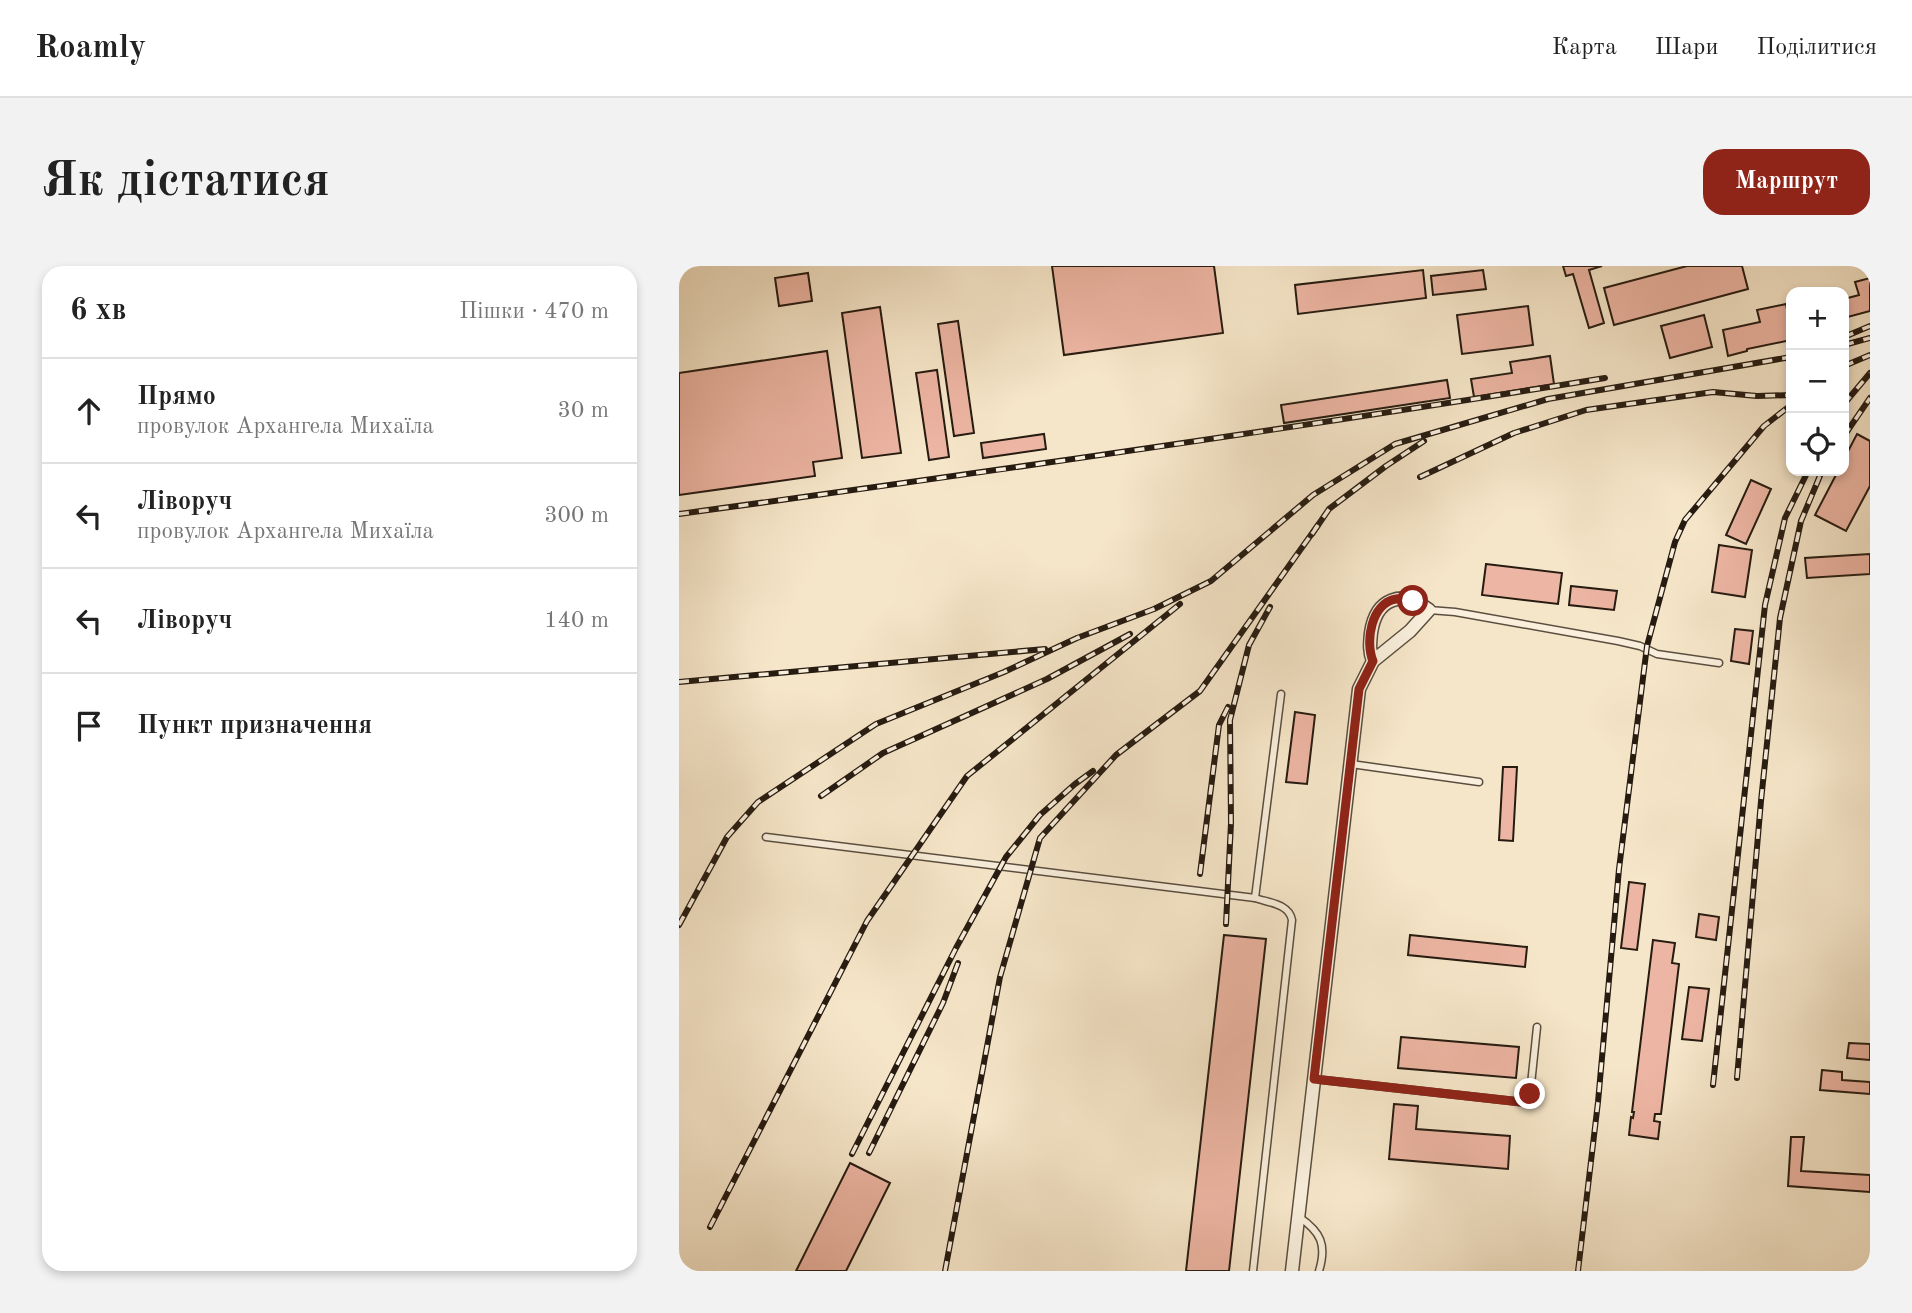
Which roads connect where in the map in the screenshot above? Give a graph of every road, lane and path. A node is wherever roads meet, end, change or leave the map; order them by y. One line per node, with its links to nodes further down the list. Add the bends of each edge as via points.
1 (1429, 610): 2 (street); 2 (street, via 1397,598 1377,611 1369,648); 3 (lane, via 1618,640 1657,654)
2 (1373, 661): 5 (street, via 1359,689)
3 (1719, 663)
4 (1281, 694): 8 (lane)
5 (1349, 764): 6 (lane); 10 (street)
6 (1479, 782)
7 (766, 837): 8 (lane)
8 (1255, 898): 12 (lane, via 1284,907 1292,920)
9 (1537, 1027): 10 (lane, via 1530,1094 1521,1102)
10 (1314, 1079): 11 (street)
11 (1298, 1216): 13 (street); 14 (lane, via 1319,1236 1323,1258)
12 (1253, 1271)
13 (1292, 1271)
14 (1319, 1271)

